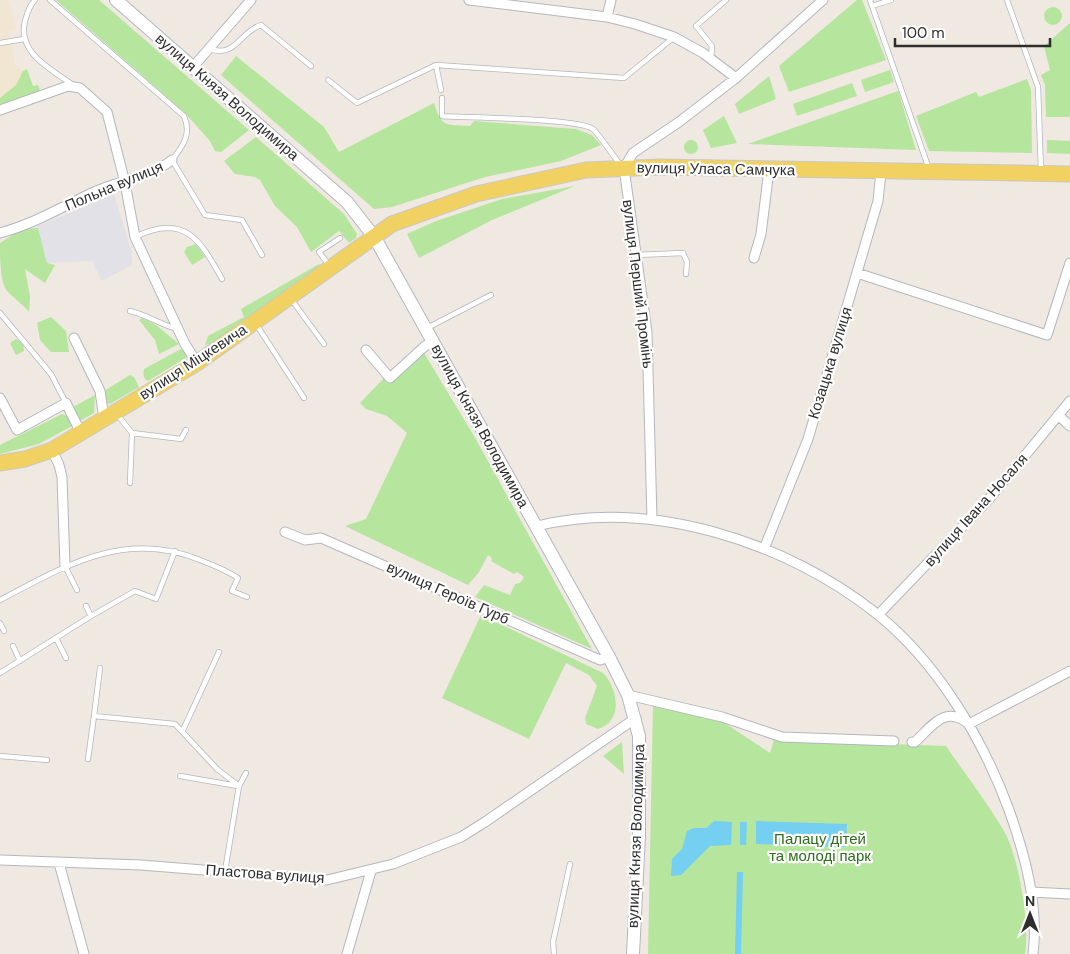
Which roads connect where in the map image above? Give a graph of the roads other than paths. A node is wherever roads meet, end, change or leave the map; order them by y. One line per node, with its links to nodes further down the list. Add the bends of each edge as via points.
1 (35, 0): 16 (lane, via 27,14 22,35)
2 (50, 0): 29 (lane, via 184,116 188,125 187,135)
3 (116, 0): 22 (street, вулиця Князя Володимира)
4 (251, 0): 18 (street)
5 (469, 0): 12 (street)
6 (611, 0): 14 (street)
7 (726, 0): 19 (lane, via 696,26 712,46)
8 (823, 0): 23 (street)
9 (870, 0): 13 (lane)
10 (891, 0): 13 (lane)
11 (1008, 0): 34 (lane, via 1038,87)
12 (530, 3): 14 (street)
13 (872, 6): 33 (lane)
14 (607, 17): 15 (street)
15 (674, 37): 19 (street); 20 (lane, via 624,78)
16 (24, 40): 17 (lane); 25 (lane, via 30,53)
17 (0, 43)
18 (209, 49): 21 (lane, via 217,52 229,49 254,27 261,25); 22 (street)
19 (711, 59): 23 (street)
20 (436, 65): 24 (lane, via 357,103); 26 (lane)
21 (311, 66)
22 (193, 68): 40 (street, вулиця Князя Володимира, via 346,202)
23 (736, 78): 30 (street, via 633,153)
24 (328, 80)
25 (74, 86): 28 (street, via 40,94); 36 (street, via 107,112)
26 (441, 90)
27 (442, 98): 30 (lane, via 442,116 565,122 586,126 594,130)
28 (0, 110)
29 (172, 160): 36 (street, Польна вулиця); 41 (lane, via 205,215 242,220)
30 (624, 168): 31 (main road, вулиця Уласа Самчука); 40 (main road, вулиця Уласа Самчука, via 586,170 476,194 410,216 392,224); 42 (street, вулиця Перший Промінь)
31 (769, 170): 32 (main road, вулиця Уласа Самчука); 43 (street, via 761,234)
32 (881, 172): 33 (main road, вулиця Уласа Самчука); 46 (street, Козацька вулиця, via 878,201)
33 (930, 172): 34 (main road, вулиця Уласа Самчука)
34 (1040, 173): 35 (main road, вулиця Уласа Самчука)
35 (1070, 174)
36 (125, 183): 37 (street, Польна вулиця, via 95,191 37,220); 38 (street)
37 (0, 233)
38 (135, 237): 48 (lane, via 163,226 192,234 201,242); 54 (street)
39 (340, 238): 45 (lane, via 320,252)
40 (375, 238): 45 (main road, вулиця Міцкевича); 55 (street, вулиця Князя Володимира)
41 (262, 255)
42 (635, 255): 47 (lane, via 683,253 687,262); 74 (street, вулиця Перший Промінь, via 647,332)
43 (754, 258)
44 (1070, 263): 46 (street, via 1047,335)
45 (331, 268): 50 (main road, вулиця Міцкевича)
46 (857, 273): 77 (street, Козацька вулиця, via 808,439)
47 (686, 274)
48 (222, 279)
49 (491, 294): 55 (lane)
50 (291, 298): 53 (main road, вулиця Міцкевича); 58 (lane)
51 (130, 311): 54 (lane)
52 (0, 313): 64 (lane, via 51,374)
53 (255, 322): 60 (main road, вулиця Міцкевича); 62 (lane)
54 (178, 329): 60 (street)
55 (426, 329): 57 (street, вулиця Князя Володимира)
56 (74, 338): 66 (street)
57 (433, 342): 59 (street, via 424,346 390,378); 75 (street, вулиця Князя Володимира)
58 (324, 344)
59 (366, 350)
60 (197, 362): 66 (main road, вулиця Міцкевича)
61 (0, 398): 64 (street, via 17,430)
62 (304, 398)
63 (1070, 401): 65 (street, вулиця Івана Носаля)
64 (66, 403): 69 (street)
65 (1058, 415): 67 (street); 84 (street, вулиця Івана Носаля, via 989,499)
66 (110, 416): 69 (main road, вулиця Міцкевича); 70 (lane)
67 (1070, 426)
68 (186, 430): 70 (lane, via 181,440)
69 (81, 433): 71 (main road, вулиця Міцкевича)
70 (132, 433): 73 (lane)
71 (52, 450): 72 (main road, вулиця Міцкевича); 79 (street, via 62,477)
72 (0, 464)
73 (130, 483)
74 (652, 519): 75 (street, via 566,519); 77 (street, via 726,535)
75 (537, 526): 91 (street, вулиця Князя Володимира)
76 (285, 532): 91 (street, вулиця Героїв Гурб, via 305,540 321,538 600,660)
77 (764, 549): 84 (street, via 843,590)
78 (175, 551): 79 (lane, via 153,547 112,550); 81 (lane, via 230,572 238,578 232,592); 85 (lane, via 156,599 135,591)
79 (64, 566): 80 (lane); 82 (lane)
80 (76, 590)
81 (247, 597)
82 (0, 600)
83 (86, 606): 85 (lane)
84 (878, 615): 100 (street, via 940,681)
85 (91, 616): 88 (lane)
86 (0, 624): 87 (lane)
87 (4, 631)
88 (56, 638): 92 (lane); 93 (lane)
89 (13, 646): 93 (lane)
90 (219, 652): 101 (lane)
91 (609, 657): 97 (street, вулиця Князя Володимира)
92 (66, 658)
93 (20, 661): 96 (lane)
94 (100, 668): 98 (lane)
95 (1070, 671): 100 (street)
96 (0, 674)
97 (628, 695): 99 (street, вулиця Князя Володимира); 102 (street, via 722,717 782,737)
98 (94, 716): 101 (lane, via 175,724); 105 (lane)
99 (636, 718): 114 (street, Пластова вулиця, via 461,837); 120 (street, вулиця Князя Володимира, via 641,763)
100 (969, 724): 103 (street, via 958,715 949,715); 115 (street, via 1000,786 1014,824)
101 (183, 730): 109 (lane, via 217,769)
102 (894, 741)
103 (912, 742)
104 (0, 756): 106 (lane)
105 (88, 758)
106 (48, 760)
107 (246, 773): 109 (lane)
108 (180, 776): 109 (lane)
109 (239, 786): 113 (lane)
110 (0, 860): 111 (street, Пластова вулиця)
111 (59, 863): 113 (street, Пластова вулиця); 117 (street)
112 (570, 864): 119 (lane)
113 (225, 871): 114 (street, Пластова вулиця, via 316,880)
114 (371, 871): 118 (street)
115 (1031, 892): 116 (street); 121 (street)
116 (1070, 894)
117 (84, 954)
118 (347, 954)
119 (554, 954)
120 (633, 954)
121 (1033, 954)

